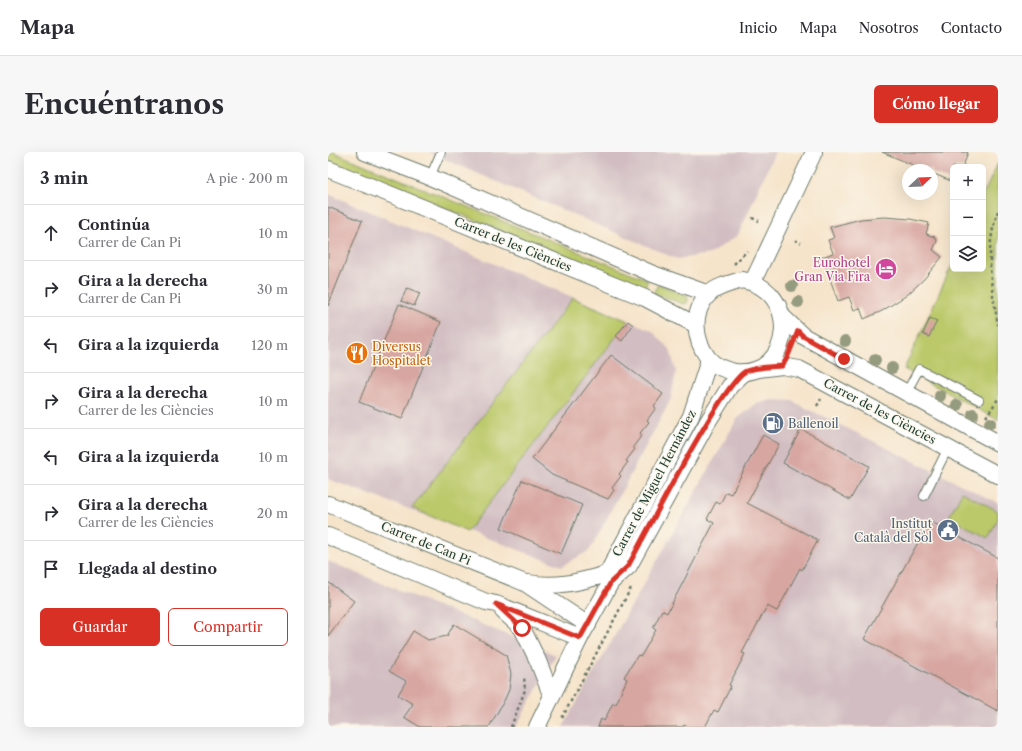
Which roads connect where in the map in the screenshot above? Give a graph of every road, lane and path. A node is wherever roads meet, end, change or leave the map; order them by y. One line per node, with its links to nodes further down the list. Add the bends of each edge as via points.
1 (365, 152): 5 (street)
2 (441, 152): 5 (lane)
3 (814, 152): 11 (street)
4 (328, 169): 14 (street, Carrer de les Ciències, via 645,298)
5 (430, 178): 12 (street, via 653,274)
6 (998, 211): 15 (path, via 988,266)
7 (752, 218): 8 (path)
8 (759, 221)
9 (795, 240): 10 (path)
10 (800, 244)
11 (753, 282): 12 (street, via 742,280); 13 (street, via 771,295)
12 (710, 294): 14 (street, via 697,311)
13 (784, 318): 17 (street, via 783,339 773,357); 18 (street, via 803,336)
14 (696, 324): 16 (street, via 699,338)
15 (998, 325)
16 (710, 360): 17 (street, via 725,370); 28 (street, Carrer de Miguel Hernández, via 691,416)
17 (751, 370): 23 (street, Carrer de les Ciències, via 782,366 799,369); 28 (street, Carrer de Miguel Hernández, via 730,386 706,423 628,566)
18 (906, 394): 20 (lane, via 919,369); 22 (street)
19 (998, 399): 21 (path)
20 (979, 400)
21 (983, 423)
22 (998, 443)
23 (948, 448): 24 (street, Carrer de les Ciències); 25 (lane)
24 (998, 475)
25 (924, 496)
26 (328, 504): 29 (street, Carrer de Can Pi)
27 (328, 536): 30 (street)
28 (609, 578): 29 (street, Carrer de Can Pi, via 571,584); 31 (street, Carrer de Miguel Hernández)
29 (525, 583): 31 (street, Carrer de Can Pi)
30 (496, 604): 31 (street); 33 (street, via 522,628)
31 (584, 632): 33 (street, Carrer de Miguel Hernández)
32 (524, 669): 34 (path, via 525,690)
33 (552, 697): 35 (street, Carrer de Miguel Hernández)
34 (511, 727)
35 (537, 727)

